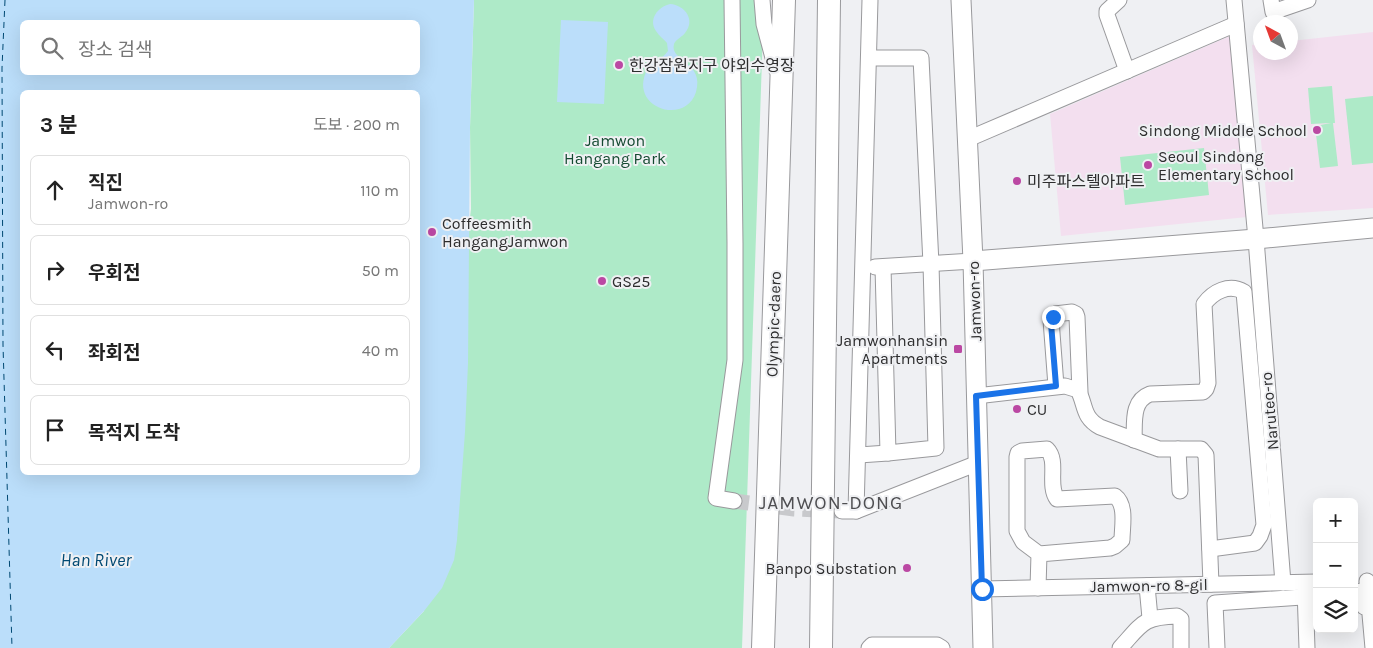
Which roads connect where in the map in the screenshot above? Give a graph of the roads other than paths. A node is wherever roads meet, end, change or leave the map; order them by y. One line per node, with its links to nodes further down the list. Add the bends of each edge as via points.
1 (732, 0): 31 (street, via 734,360 716,498)
2 (762, 0): 14 (street, via 764,24)
3 (784, 0): 14 (highway, Olympic-daero)
4 (829, 0): 44 (highway)
5 (870, 0): 12 (street)
6 (962, 0): 15 (main road, Jamwon-ro)
7 (1119, 0): 13 (street, via 1107,15)
8 (1234, 0): 11 (street, Naruteo-ro)
9 (1271, 0): 10 (street, via 1273,12)
10 (1308, 0)
11 (1236, 24): 13 (street); 17 (street, Naruteo-ro)
12 (869, 58): 19 (street, via 921,58); 21 (street)
13 (1126, 71): 15 (street)
14 (781, 86): 43 (highway, Olympic-daero)
15 (968, 138): 18 (main road, Jamwon-ro)
16 (1373, 228): 17 (main road)
17 (1256, 239): 18 (main road); 35 (street, Naruteo-ro)
18 (973, 261): 19 (street); 24 (main road, Jamwon-ro)
19 (931, 264): 20 (street); 27 (street, via 936,448)
20 (883, 267): 21 (street); 27 (street)
21 (863, 268): 28 (street)
22 (1056, 386): 23 (street); 23 (street, via 1051,320 1055,314 1072,312 1077,317); 24 (street)
23 (1080, 392): 25 (street, via 1086,414 1093,423)
24 (976, 396): 29 (main road, Jamwon-ro)
25 (1134, 440): 26 (street, via 1158,450); 32 (street, via 1137,406 1143,397 1203,392 1206,388 1204,304 1221,290 1234,288 1244,292 1264,525 1255,543)
26 (1178, 449): 30 (street); 32 (street, via 1201,449 1206,455)
27 (888, 453): 28 (street)
28 (859, 455): 29 (street, via 849,511)
29 (978, 463): 39 (main road, Jamwon-ro)
30 (1180, 491)
31 (734, 501)
32 (1210, 548): 36 (street)
33 (1039, 554): 33 (street, via 1023,542 1017,531 1018,453 1047,449 1051,454 1057,499 1115,496 1122,505 1122,540 1110,548); 38 (street)
34 (1365, 581): 53 (street)
35 (1283, 583): 36 (street, Jamwon-ro 8-gil); 40 (street, Jamwon-ro 8-gil)
36 (1211, 584): 37 (street, Jamwon-ro 8-gil)
37 (1147, 586): 38 (street, Jamwon-ro 8-gil); 42 (street)
38 (1038, 588): 39 (street, Jamwon-ro 8-gil)
39 (982, 589): 47 (main road, Jamwon-ro)
40 (1311, 590): 50 (street, via 1215,603); 51 (street)
41 (1358, 592): 52 (street, via 1363,591)
42 (1150, 618): 48 (street); 49 (street, via 1177,616 1181,619)
43 (763, 648)
44 (821, 648)
45 (868, 648): 46 (street, via 872,645 937,645)
46 (942, 648)
47 (983, 648)
48 (1120, 648)
49 (1181, 648)
50 (1217, 648)
51 (1307, 648)
52 (1367, 648)
53 (1373, 648)

